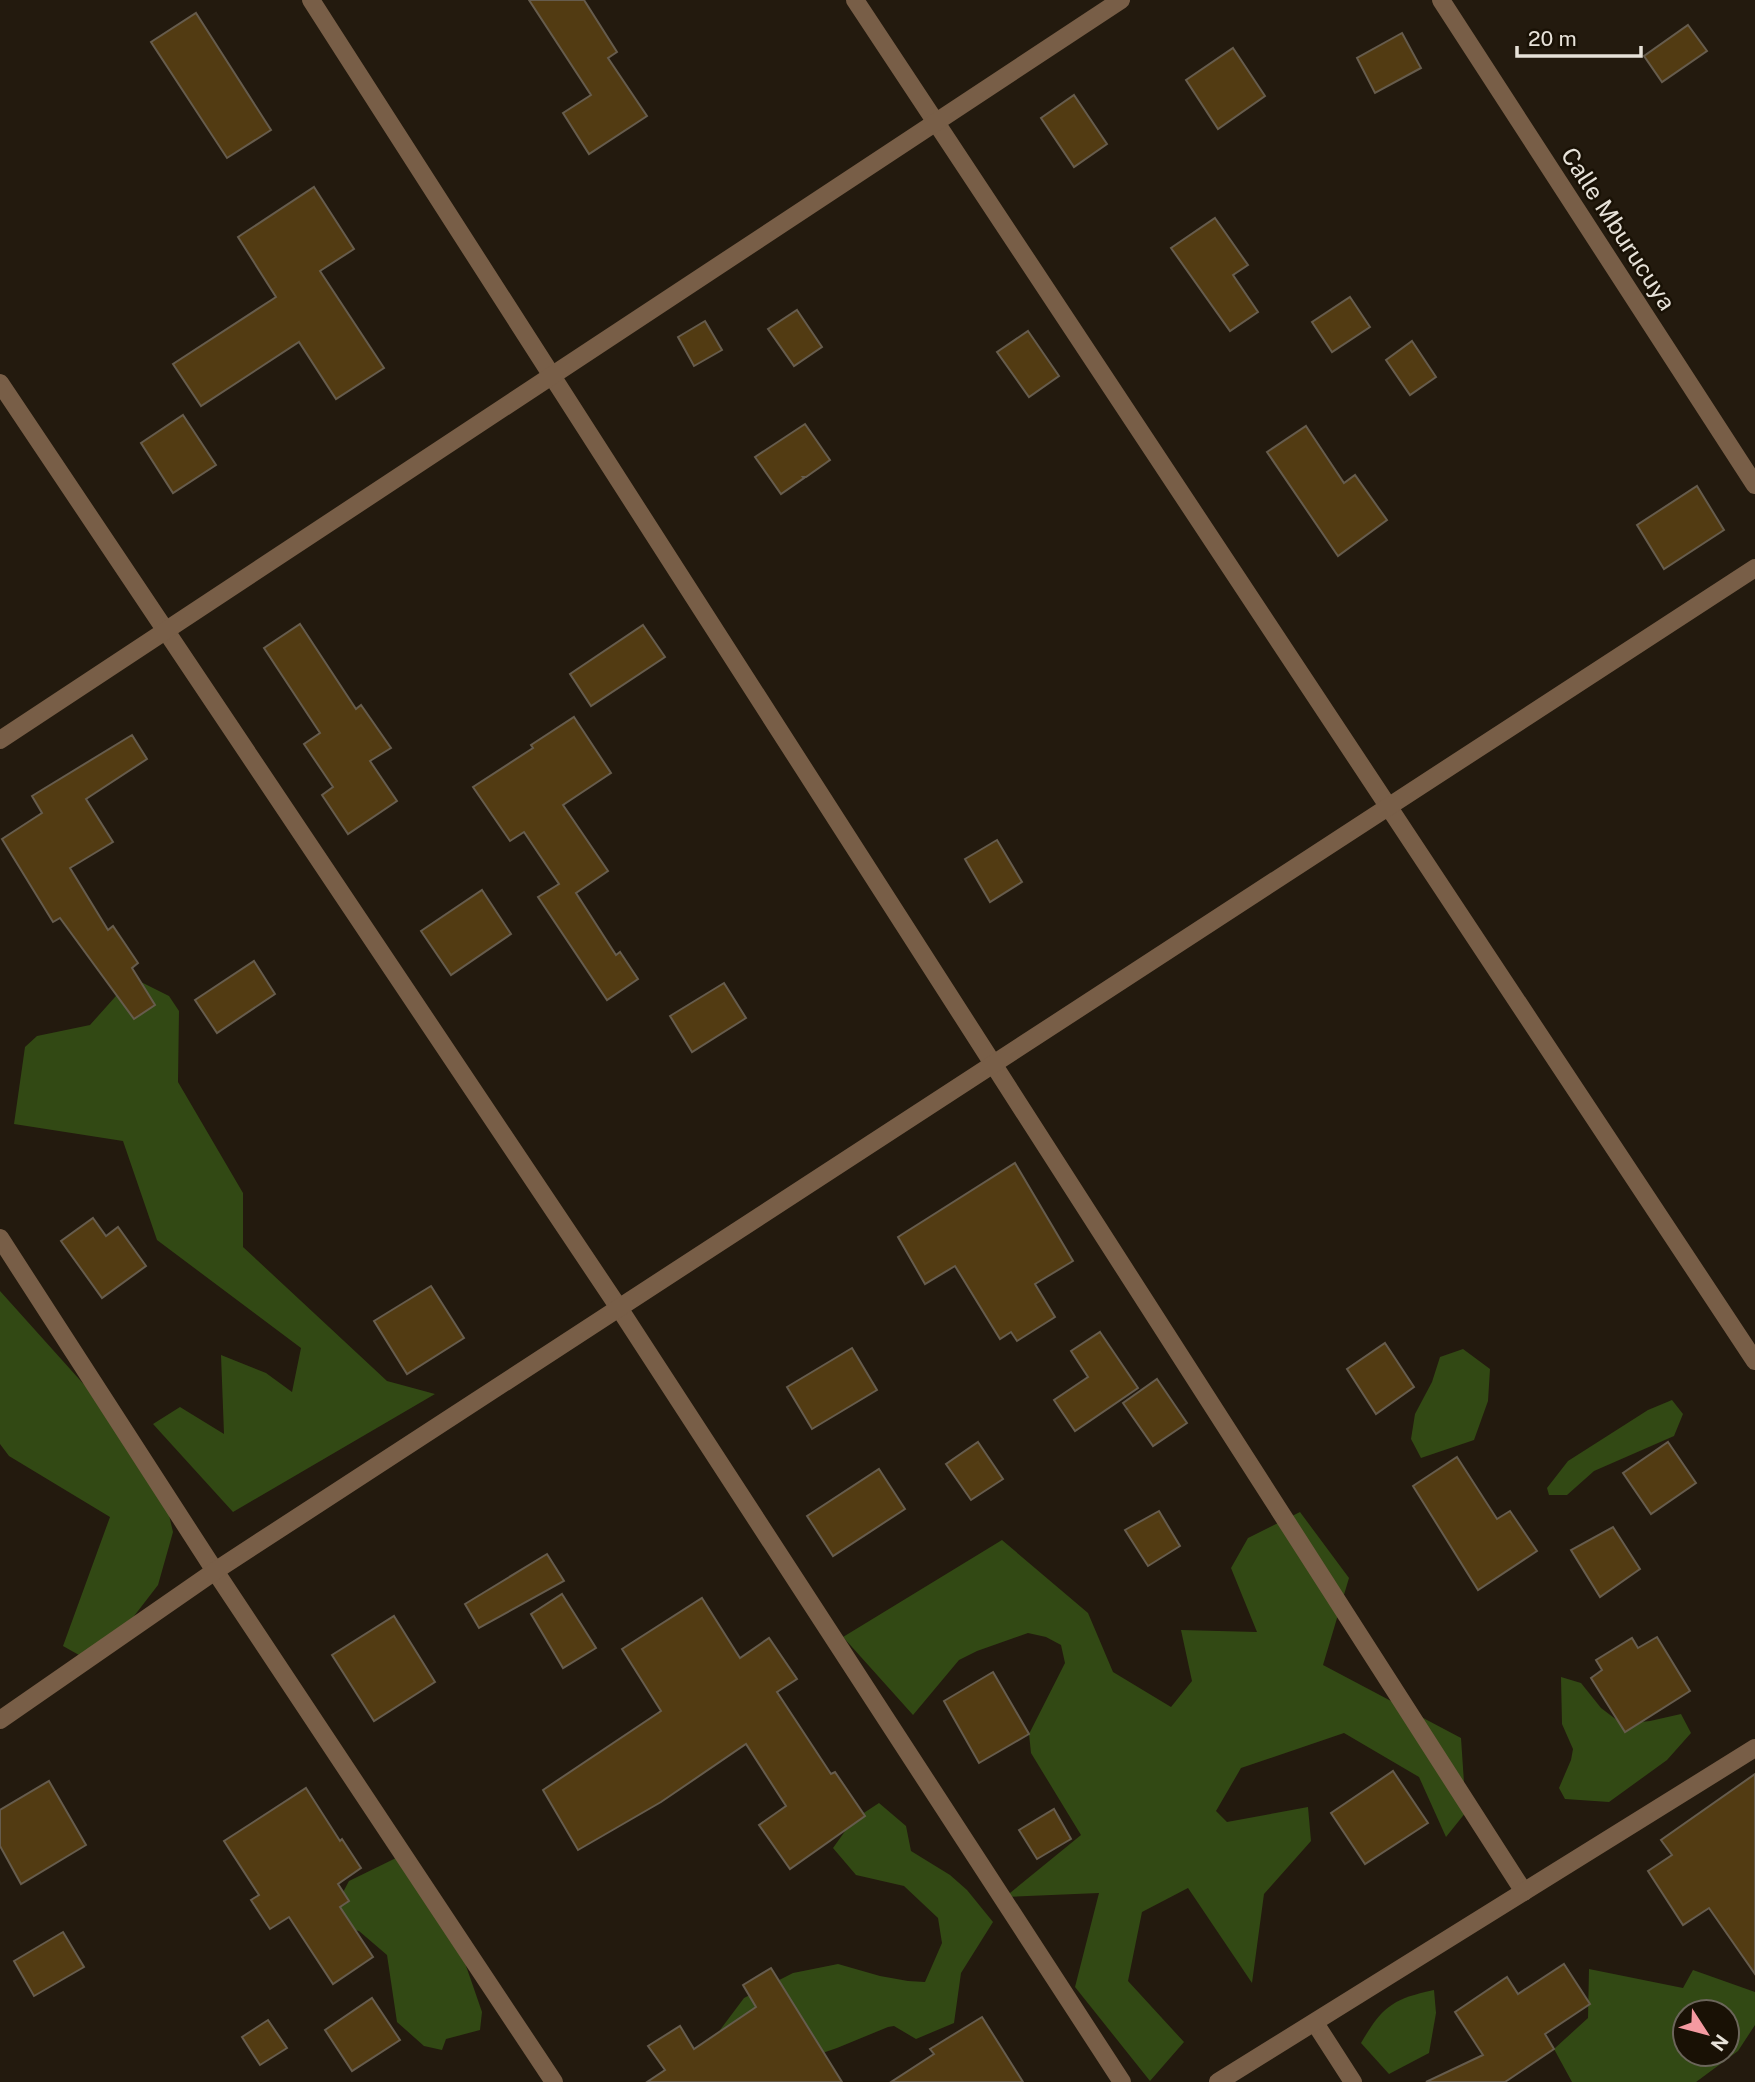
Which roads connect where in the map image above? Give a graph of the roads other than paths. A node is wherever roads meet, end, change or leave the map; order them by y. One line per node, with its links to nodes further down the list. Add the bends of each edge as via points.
1 (311, 0): 6 (street)
2 (855, 0): 5 (street)
3 (1121, 0): 5 (street)
4 (1441, 0): 8 (street, Calle Mburucuya)
5 (937, 122): 6 (street); 12 (street)
6 (552, 376): 10 (street); 13 (street)
7 (0, 383): 10 (street)
8 (1755, 485)
9 (1755, 568): 12 (street)
10 (164, 630): 11 (street); 15 (street)
11 (0, 740)
12 (1389, 807): 13 (street); 16 (street)
13 (993, 1064): 15 (street); 20 (street)
14 (0, 1238): 17 (street)
15 (619, 1308): 17 (street); 23 (street)
16 (1755, 1361)
17 (215, 1571): 18 (street); 22 (street)
18 (0, 1720)
19 (1755, 1748): 20 (street)
20 (1524, 1892): 21 (street)
21 (1315, 2022): 24 (street); 25 (street)
22 (555, 2082)
23 (1122, 2082)
24 (1218, 2082)
25 (1353, 2082)

